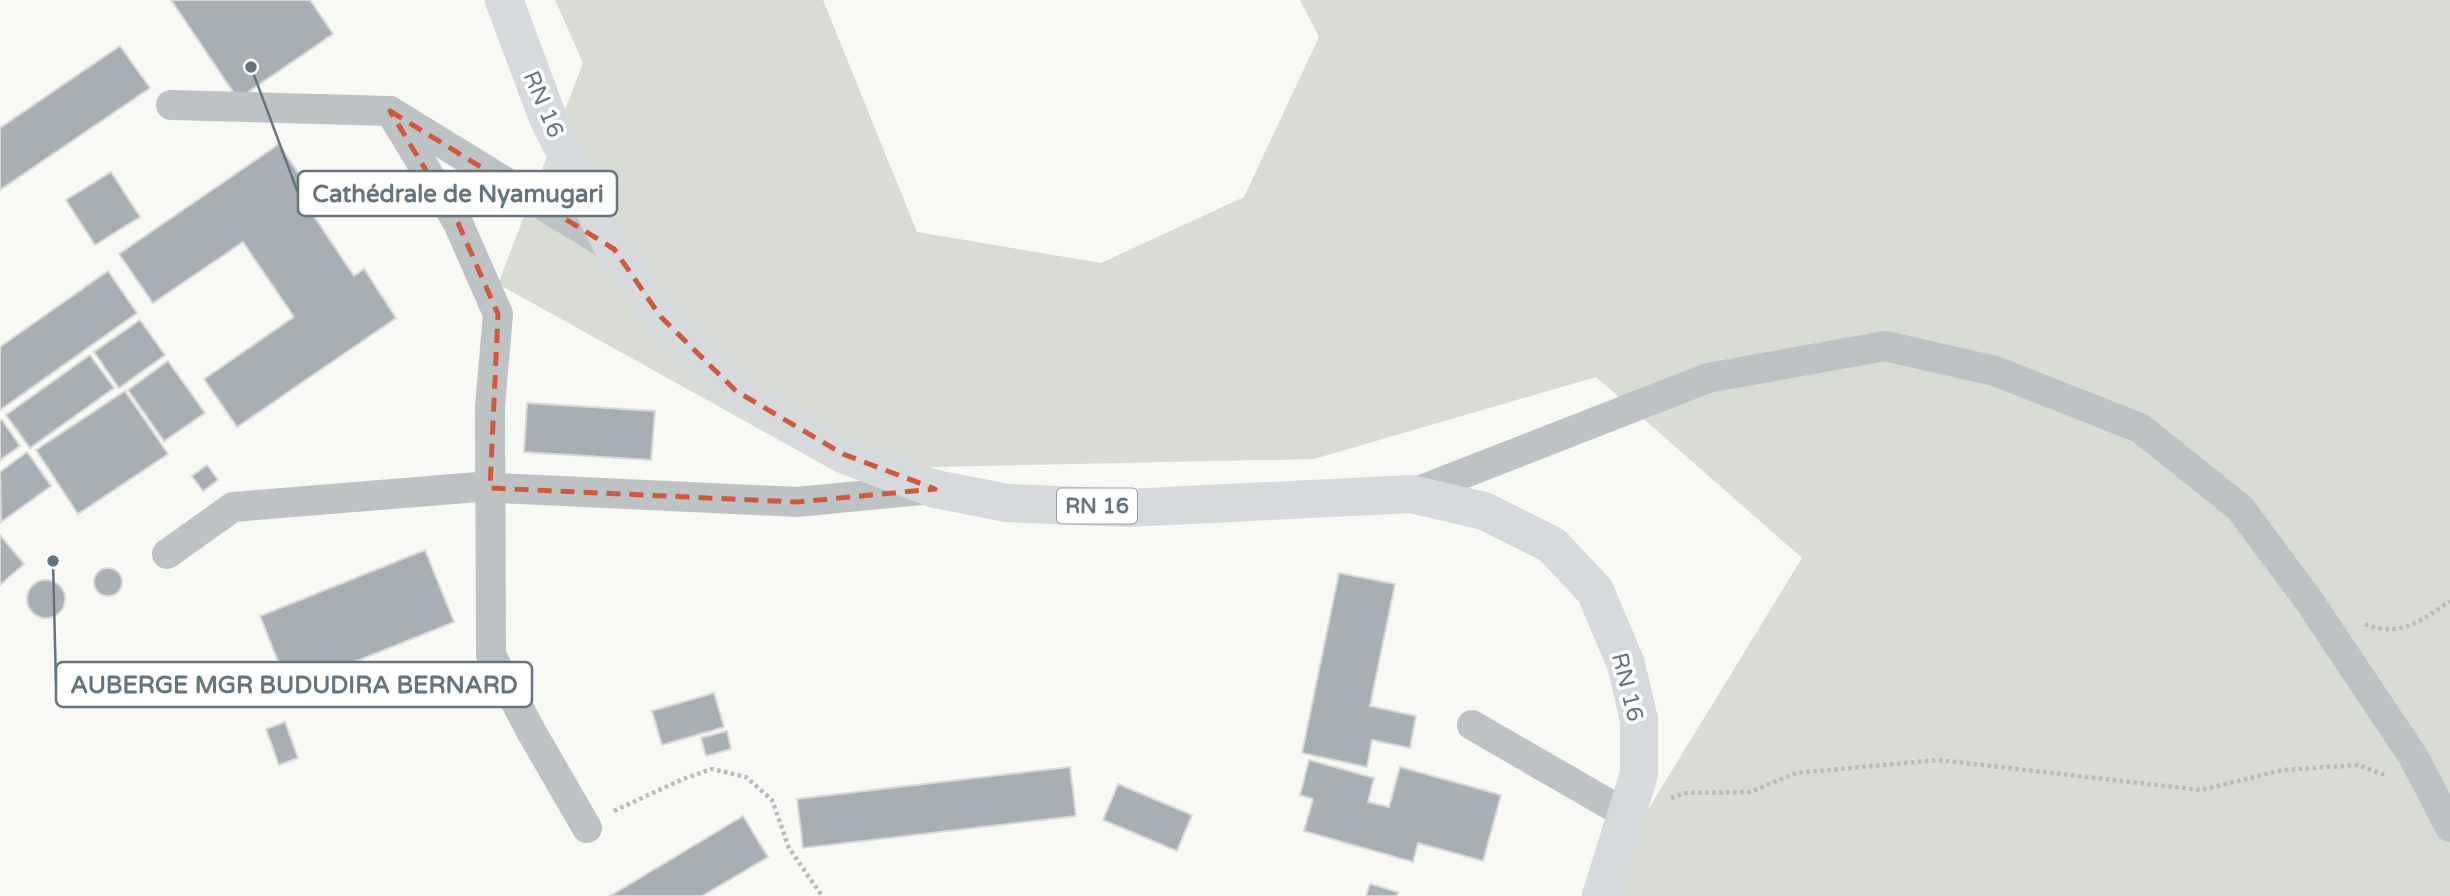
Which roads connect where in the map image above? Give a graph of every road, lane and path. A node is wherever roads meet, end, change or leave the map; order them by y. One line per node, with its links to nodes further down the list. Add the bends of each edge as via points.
1 (503, 0): 4 (main road, RN 16 / RN 16, via 548,118)
2 (171, 105): 3 (street)
3 (390, 111): 4 (street); 5 (street, via 458,223 498,314 490,406)
4 (614, 249): 6 (main road, RN 16 / RN 16, via 661,317 737,391 842,454)
5 (490, 488): 6 (street, via 797,502); 8 (street, via 233,507); 15 (street, via 491,654)
6 (935, 489): 7 (main road, RN 16 / RN 16, via 1007,503 1127,508)
7 (1410, 494): 12 (street, via 1708,378 1885,346 1995,371 2140,428 2241,508 2413,756); 13 (main road, RN 16 / RN 16, via 1484,511 1552,545 1594,591 1626,664 1639,720 1639,774)
8 (167, 554)
9 (2450, 601): 10 (path, via 2413,626 2375,629)
10 (2364, 624)
11 (1472, 725): 13 (street)
12 (2432, 793): 13 (path, via 2358,765 2283,770 2201,790 1938,760 1796,773 1750,792 1686,793); 14 (street)
13 (1626, 814): 17 (main road, RN 16 / RN 16)
14 (2450, 827)
15 (587, 828): 16 (path, via 638,798 702,772 712,769 746,776 772,800 789,848)
16 (822, 896)
17 (1601, 896)

